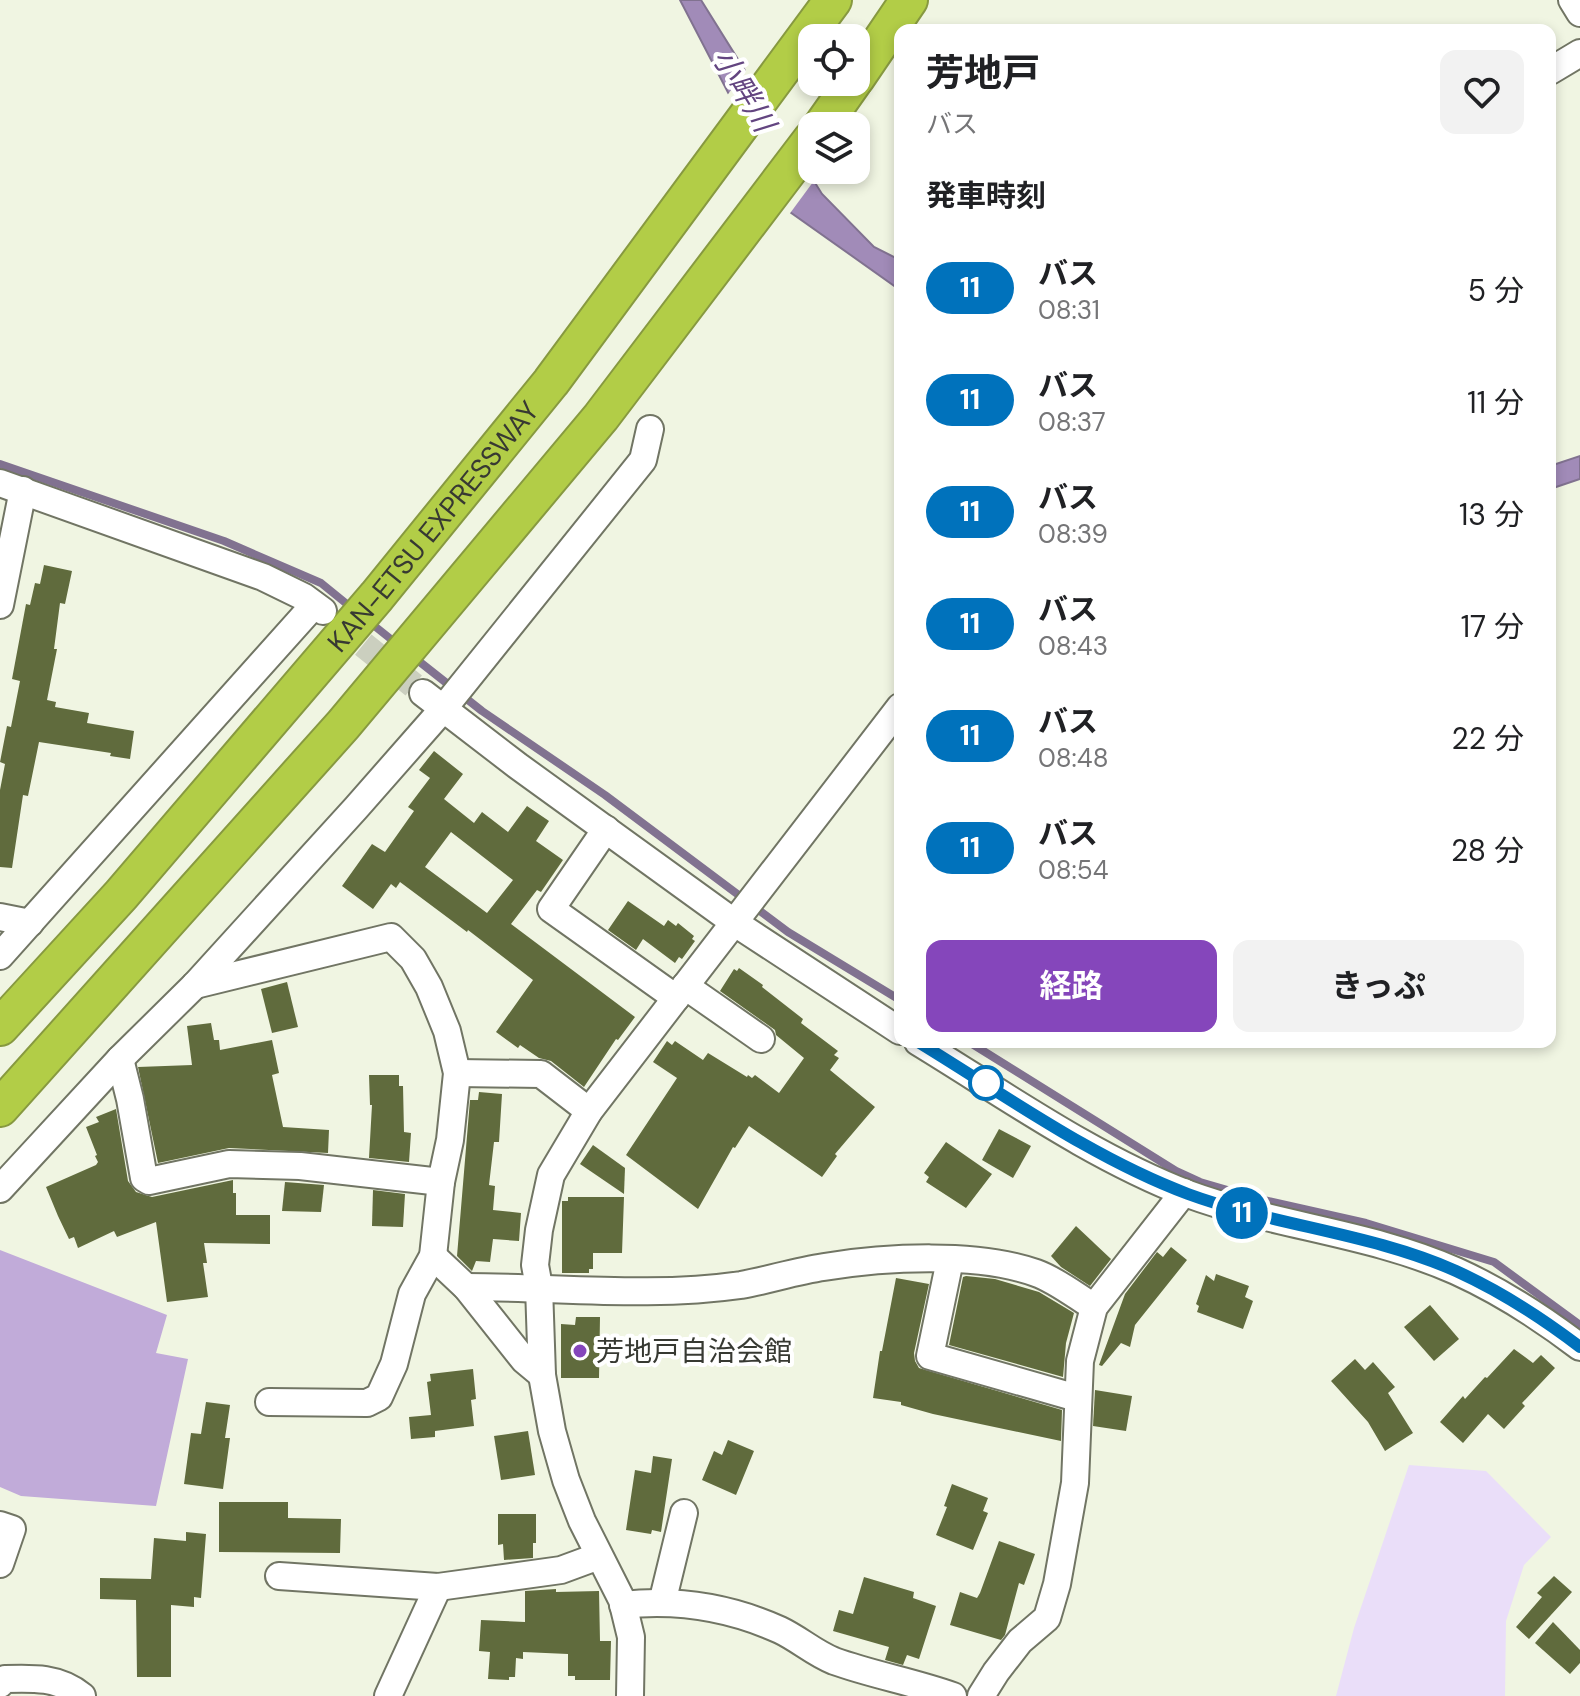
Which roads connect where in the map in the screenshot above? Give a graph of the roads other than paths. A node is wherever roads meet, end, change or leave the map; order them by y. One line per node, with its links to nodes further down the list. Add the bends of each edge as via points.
1 (833, 0): 21 (highway, KAN-ETSU EXPRESSWAY, via 551,382 336,644)
2 (909, 0): 6 (highway, KAN-ETSU EXPRESSWAY)
3 (1572, 0): 4 (street)
4 (1580, 13)
5 (1580, 53): 7 (street)
6 (870, 58)
7 (1556, 67)
8 (798, 158): 27 (highway, KAN-ETSU EXPRESSWAY, via 601,417 343,725)
9 (650, 429): 12 (street, via 643,460)
10 (11, 486): 11 (street); 17 (street, via 263,577 318,608)
11 (0, 605)
12 (433, 701): 14 (street); 19 (street)
13 (894, 715): 16 (street)
14 (606, 829): 16 (street); 20 (street, via 551,909)
15 (0, 917): 17 (street)
16 (737, 920): 20 (street); 22 (street)
17 (30, 923): 18 (street)
18 (0, 956)
19 (195, 985): 25 (street); 26 (street, via 391,937 413,959 429,987)
20 (680, 992): 23 (street); 28 (street)
21 (0, 1027)
22 (894, 1027)
23 (761, 1039)
24 (928, 1048): 31 (street, via 1090,1147)
25 (120, 1059): 29 (street, via 144,1178 149,1181 229,1164 300,1166); 30 (street)
26 (457, 1073): 28 (street, via 541,1074); 29 (street)
27 (0, 1108)
28 (589, 1111): 35 (street, via 551,1175 536,1253)
29 (441, 1182): 32 (street)
30 (0, 1189)
31 (1184, 1192): 36 (street); 37 (street, via 1238,1212 1377,1244 1455,1271 1505,1296)
32 (433, 1256): 34 (street); 40 (street, via 412,1294 394,1364 379,1397 367,1403)
33 (950, 1260): 35 (street, via 876,1260 741,1285 608,1293); 36 (street, via 1002,1263 1040,1274); 39 (street, via 930,1356)
34 (466, 1287): 35 (street); 38 (street)
35 (539, 1287): 38 (street)
36 (1094, 1307): 39 (street)
37 (1580, 1347)
38 (542, 1375): 43 (street, via 566,1480)
39 (1077, 1398): 54 (street, via 1075,1483 1047,1618 1020,1641)
40 (269, 1402)
41 (684, 1513): 47 (street)
42 (0, 1525): 44 (street, via 12,1529)
43 (599, 1556): 46 (street, via 561,1570); 48 (street)
44 (0, 1564)
45 (279, 1576): 46 (street)
46 (438, 1587): 51 (street)
47 (662, 1603): 48 (street); 53 (street, via 744,1616 837,1662)
48 (623, 1605): 52 (street, via 631,1637)
49 (0, 1684): 50 (street, via 5,1679 41,1678)
50 (82, 1696)
51 (388, 1696)
52 (630, 1696)
53 (953, 1696)
54 (981, 1696)

